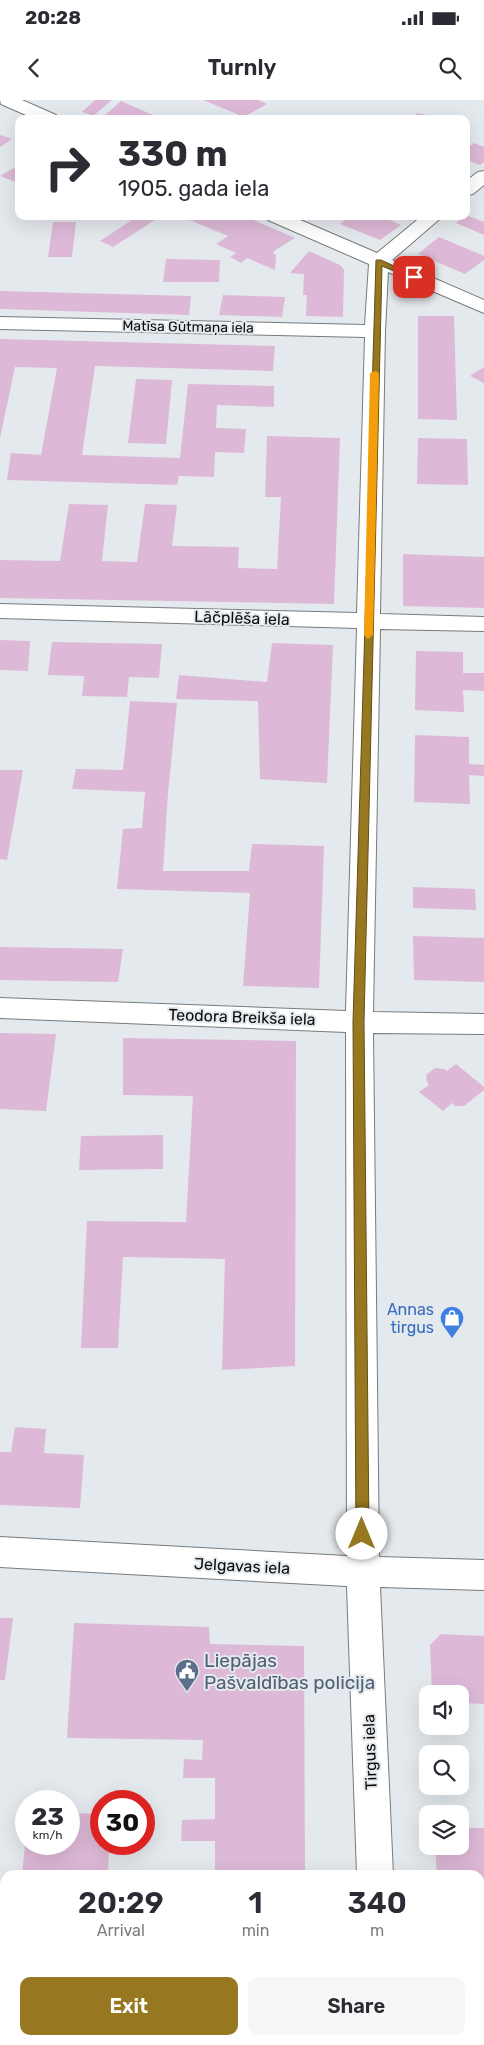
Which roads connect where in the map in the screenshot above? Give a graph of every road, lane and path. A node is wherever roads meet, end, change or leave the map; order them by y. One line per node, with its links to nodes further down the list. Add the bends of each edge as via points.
1 (7, 100): 2 (street)
2 (41, 115)
3 (484, 176): 4 (street)
4 (470, 187)
5 (283, 220): 7 (street)
6 (429, 220): 7 (street)
7 (378, 261): 8 (street); 10 (street, Tirgus iela)
8 (484, 307)
9 (0, 323): 10 (street, Matīsa Gūtmaņa iela)
10 (376, 331): 12 (street, Tirgus iela)
11 (0, 611): 12 (street, Lāčplēša iela)
12 (369, 622): 13 (street, Lāčplēša iela); 15 (street, Tirgus iela)
13 (484, 624)
14 (0, 1008): 15 (street, Teodora Breikša iela)
15 (359, 1022): 16 (street, Teodora Breikša iela); 18 (street, Tirgus iela)
16 (484, 1024)
17 (0, 1552): 18 (street, Jelgavas iela)
18 (363, 1572): 19 (street, Jelgavas iela); 20 (street, Tirgus iela)
19 (484, 1575)
20 (376, 1870)

